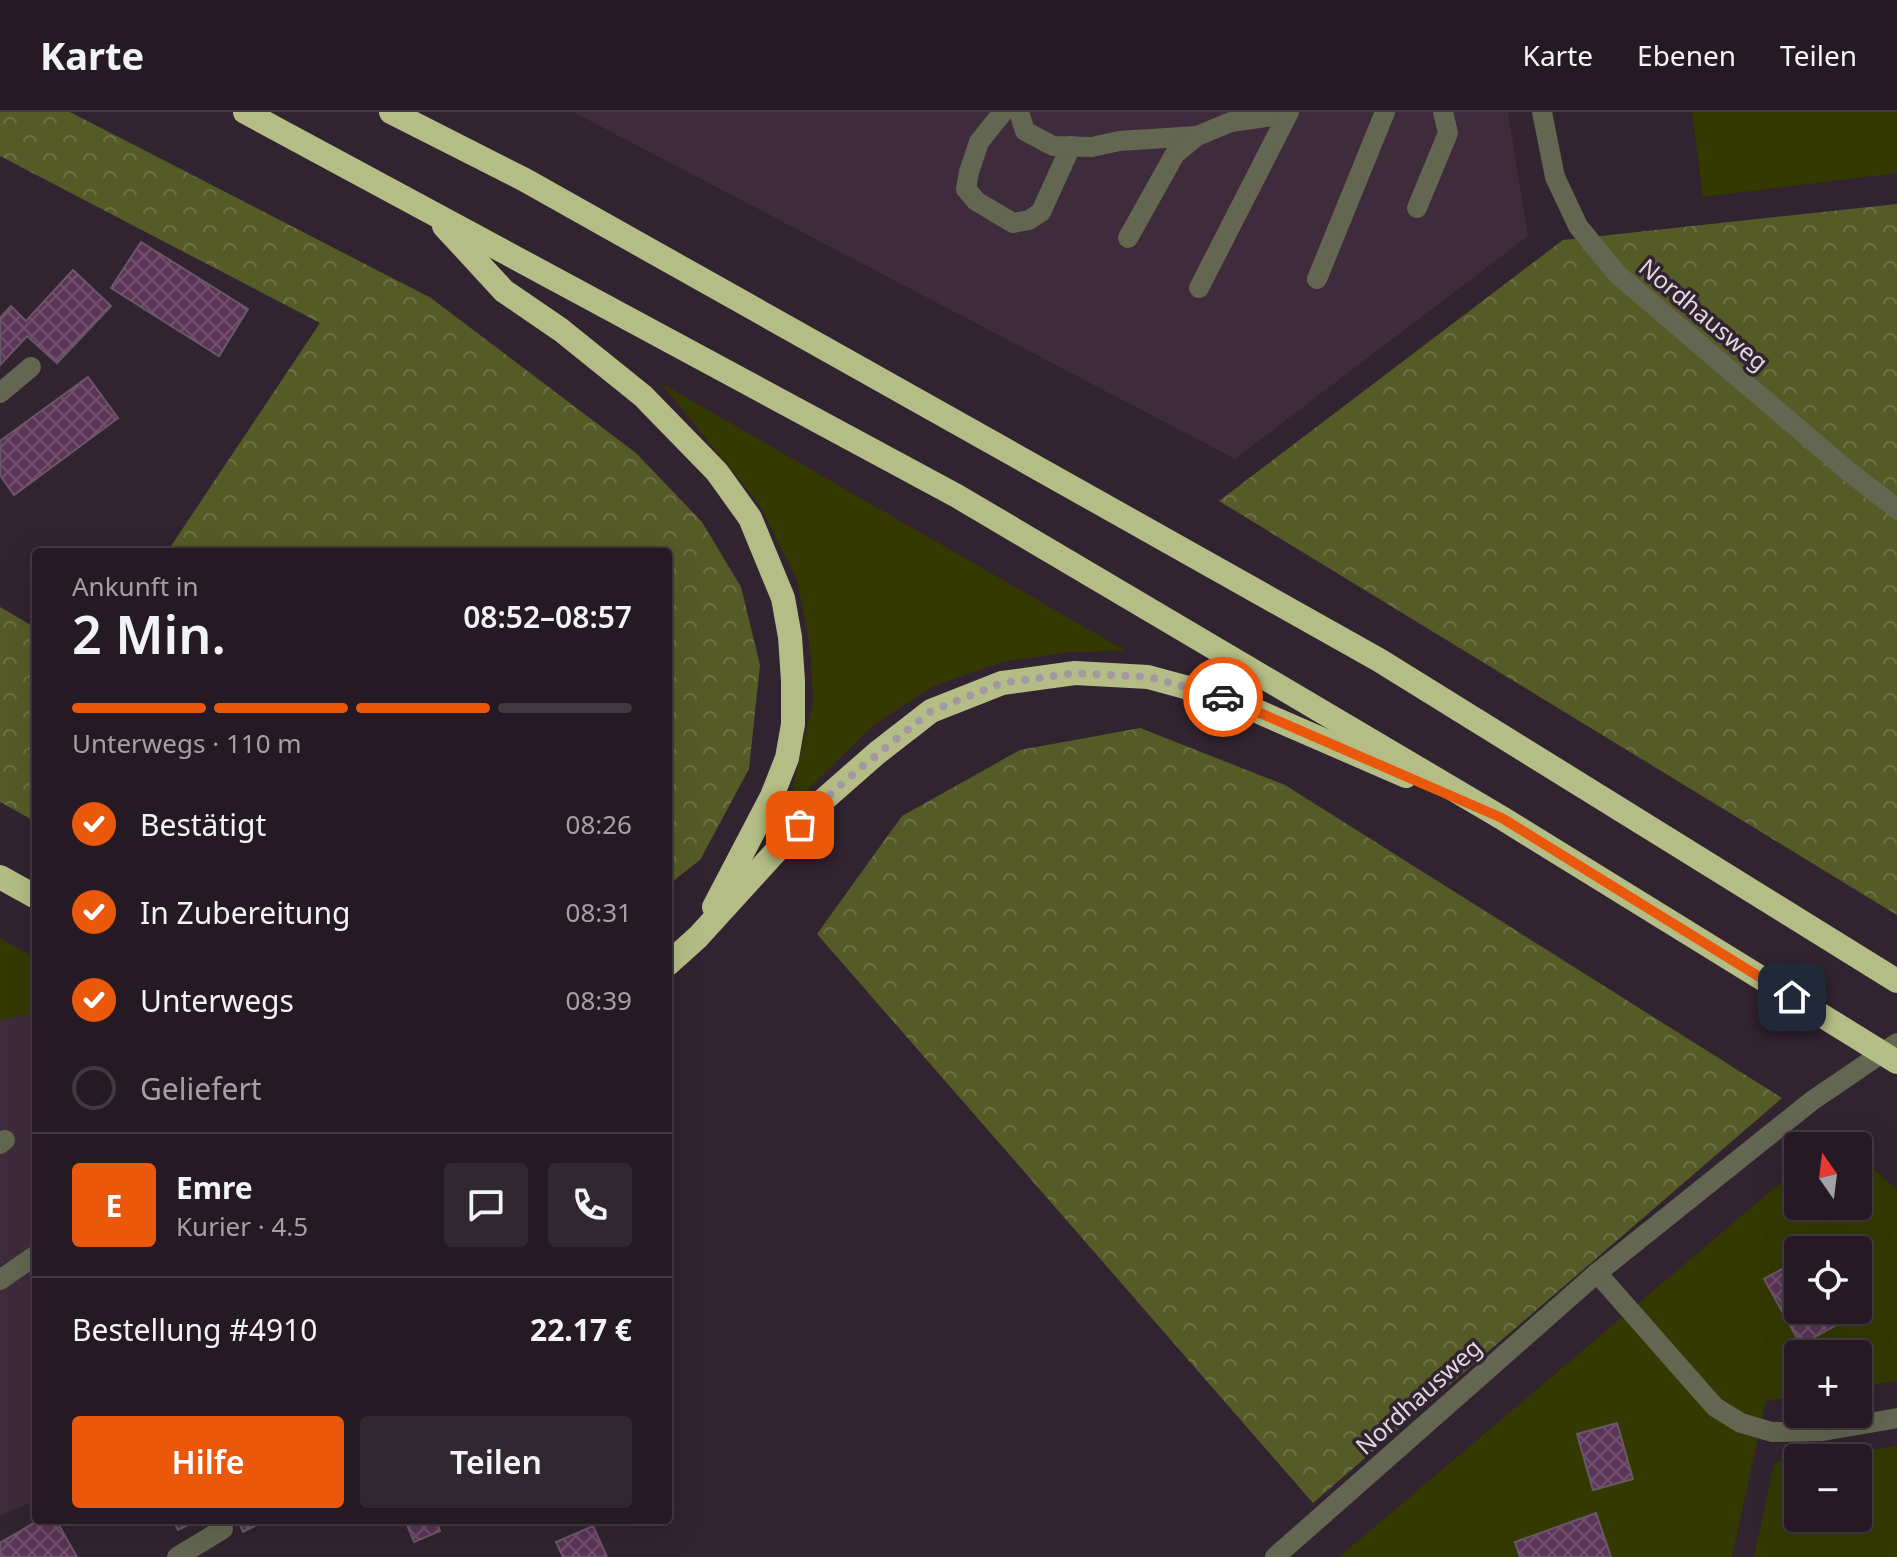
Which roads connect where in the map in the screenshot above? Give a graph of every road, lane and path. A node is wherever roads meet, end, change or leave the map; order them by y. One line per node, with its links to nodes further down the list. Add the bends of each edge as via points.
1 (245, 112): 12 (highway)
2 (391, 112): 24 (highway, via 538,188 1379,660)
3 (1003, 112): 10 (street, via 979,142 966,189 1013,223 1041,212)
4 (1019, 112): 10 (street, via 1025,131 1053,146)
5 (1385, 112): 14 (street)
6 (1443, 112): 11 (street, via 1448,133)
7 (1542, 112): 18 (street, Nordhausweg, via 1555,177 1578,226 1617,274)
8 (1288, 113): 9 (street, via 1231,122); 15 (street)
9 (1197, 136): 10 (street); 13 (street, via 1175,154)
10 (1071, 146)
11 (1417, 208)
12 (429, 210): 19 (highway, via 957,496); 22 (highway, via 504,291 643,396 717,472 750,518 783,598 793,681 787,758)
13 (1128, 238)
14 (1317, 279)
15 (1199, 288)
16 (31, 367): 17 (street)
17 (0, 393)
18 (1897, 509)
19 (1502, 818): 22 (highway, via 1229,699 1148,677 1075,673 1002,683 931,711 877,753 820,803); 26 (highway)
20 (0, 877): 21 (highway)
21 (32, 895)
22 (698, 937): 23 (highway)
23 (672, 960)
24 (1897, 981)
25 (1897, 1043): 28 (street, Nordhausweg, via 1813,1100)
26 (1897, 1062)
27 (32, 1258): 29 (street)
28 (1597, 1273): 30 (street, via 1715,1407 1741,1423 1772,1432 1823,1431); 33 (street, Nordhausweg)
29 (0, 1280)
30 (1897, 1418)
31 (223, 1529): 32 (street)
32 (177, 1557)
33 (1275, 1557)

